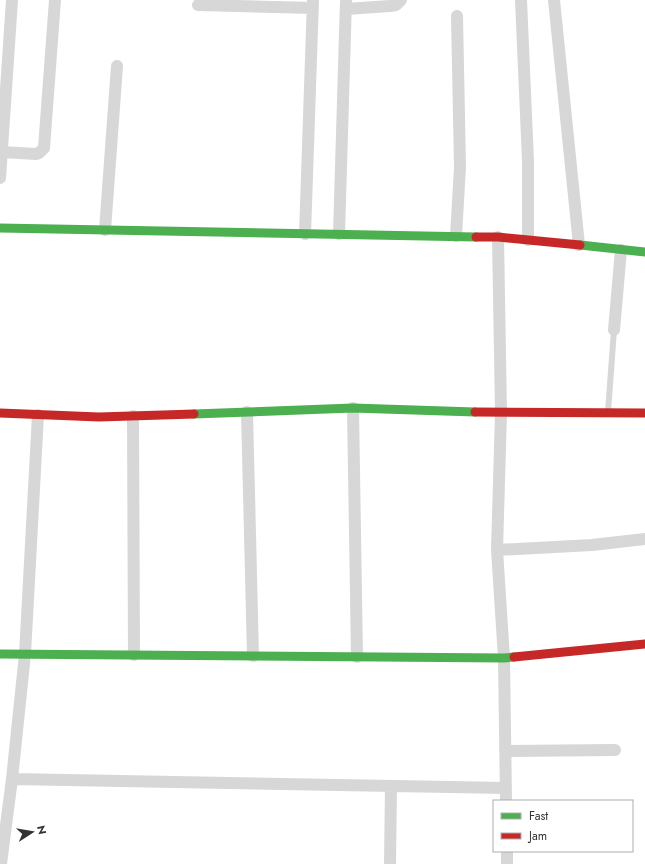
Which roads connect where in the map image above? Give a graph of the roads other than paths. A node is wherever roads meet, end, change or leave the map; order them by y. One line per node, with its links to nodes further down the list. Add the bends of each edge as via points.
1 (12, 0): 11 (street)
2 (55, 0): 11 (street, via 44,148 36,154)
3 (401, 0): 8 (street, via 390,6)
4 (521, 0): 19 (street, via 528,161)
5 (554, 0): 20 (street)
6 (313, 4): 7 (street); 15 (street)
7 (198, 5)
8 (346, 5): 16 (street)
9 (457, 16): 17 (street, via 460,168)
10 (118, 66): 14 (street)
11 (2, 152): 12 (street)
12 (0, 178)
13 (0, 228): 14 (street)
14 (105, 230): 15 (street)
15 (305, 234): 16 (street)
16 (339, 234): 17 (street)
17 (456, 236): 18 (street)
18 (498, 237): 19 (street); 29 (street)
19 (528, 240): 20 (street)
20 (579, 245): 21 (street)
21 (620, 250): 22 (street); 23 (street)
22 (645, 252)
23 (614, 330): 26 (lane)
24 (353, 408): 25 (street); 29 (street); 39 (street)
25 (247, 412): 31 (street); 38 (street)
26 (608, 413): 27 (street); 29 (street)
27 (645, 413)
28 (0, 414): 30 (street)
29 (501, 414): 33 (street)
30 (38, 415): 31 (street); 36 (street)
31 (134, 416): 37 (street)
32 (645, 539): 33 (street, via 592,545)
33 (497, 550): 40 (street)
34 (645, 644): 40 (street)
35 (0, 654): 36 (street)
36 (25, 654): 37 (street); 43 (street)
37 (134, 655): 38 (street)
38 (253, 656): 39 (street)
39 (357, 657): 40 (street)
40 (504, 658): 42 (street)
41 (615, 750): 42 (street)
42 (505, 752): 45 (street)
43 (12, 779): 44 (street); 48 (street)
44 (391, 786): 45 (street); 49 (street)
45 (506, 788): 46 (street)
46 (506, 800)
47 (507, 852): 50 (street)
48 (1, 864)
49 (390, 864)
50 (507, 864)

